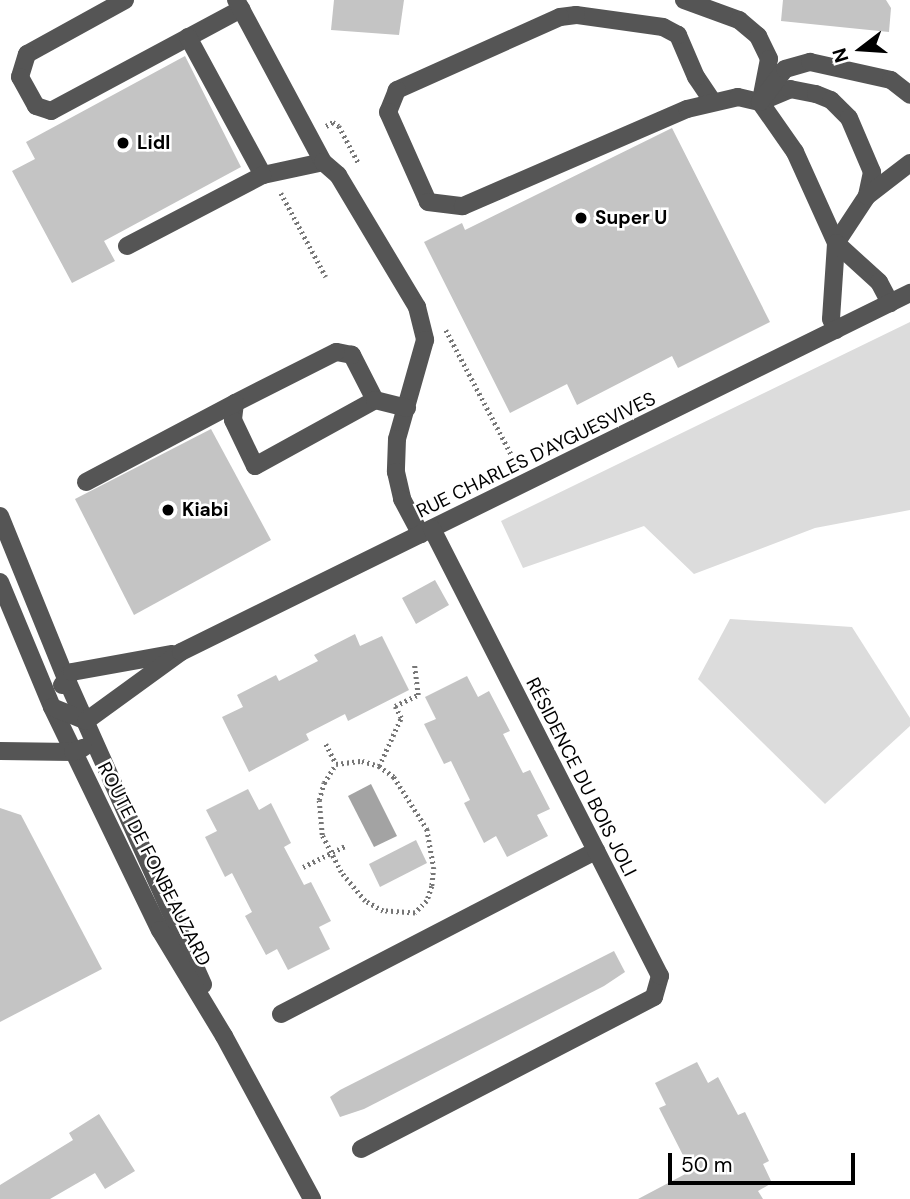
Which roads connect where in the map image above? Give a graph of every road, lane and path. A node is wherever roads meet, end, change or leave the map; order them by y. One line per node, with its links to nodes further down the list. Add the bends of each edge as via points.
1 (125, 0): 4 (street, via 27,54 20,77 36,106 51,111)
2 (684, 0): 7 (street, via 739,20 758,36 769,59)
3 (238, 4): 4 (street); 8 (street, RÉSIDENCE DU BOIS JOLI)
4 (188, 37): 10 (street)
5 (910, 95): 7 (street, via 891,80 810,62 785,69)
6 (713, 102): 6 (street, via 678,35 663,27 576,15 560,17 397,89 388,112 428,202 463,206 687,109); 7 (street, via 738,97)
7 (760, 103): 11 (street, via 790,89 831,100 849,118 872,172); 12 (street, via 794,152)
8 (323, 162): 10 (street); 19 (street, RÉSIDENCE DU BOIS JOLI, via 338,175 417,307 425,340)
9 (910, 163): 11 (street)
10 (263, 175): 13 (street)
11 (867, 196): 12 (street)
12 (836, 243): 15 (street, via 879,282); 16 (street, via 831,319)
13 (127, 246)
14 (910, 293): 15 (street, RUE CHARLES D'AYGUESVIVES)
15 (890, 303): 16 (street, RUE CHARLES D'AYGUESVIVES)
16 (836, 330): 22 (street, RUE CHARLES D'AYGUESVIVES)
17 (375, 400): 18 (street, via 352,355 336,352); 18 (street, via 255,466 233,419); 19 (street)
18 (235, 403): 20 (street)
19 (407, 408): 22 (street, RÉSIDENCE DU BOIS JOLI, via 397,439 396,472 402,499)
20 (86, 482)
21 (0, 516): 26 (street, ROUTE DE FONBEAUZARD)
22 (426, 531): 24 (street, RUE CHARLES D'AYGUESVIVES); 36 (street, RÉSIDENCE DU BOIS JOLI, via 466,598)
23 (0, 583): 27 (street, ROUTE DE FONBEAUZARD)
24 (181, 652): 26 (street, RUE CHARLES D'AYGUESVIVES); 28 (street, RUE CHARLES D'AYGUESVIVES)
25 (414, 664): 34 (path, via 418,695 396,706 401,718)
26 (65, 676): 27 (street); 28 (street, ROUTE DE FONBEAUZARD)
27 (52, 707): 28 (street); 32 (street, ROUTE DE FONBEAUZARD)
28 (86, 722): 29 (street, ROUTE DE FONBEAUZARD)
29 (96, 742): 32 (street); 40 (street, ROUTE DE FONBEAUZARD)
30 (326, 744): 33 (path)
31 (0, 751): 32 (street)
32 (73, 752): 40 (street, ROUTE DE FONBEAUZARD, via 160,930)
33 (336, 764): 34 (path, via 362,761); 37 (path, via 319,800 322,835)
34 (380, 766): 37 (path, via 409,794 427,829 434,867 427,901 415,913 383,911 352,887)
35 (345, 846): 37 (path)
36 (596, 851): 39 (street); 41 (street, RÉSIDENCE DU BOIS JOLI, via 660,976 654,997)
37 (330, 853): 38 (path)
38 (303, 867)
39 (281, 1014)
40 (224, 1036): 42 (street, ROUTE DE FONBEAUZARD)
41 (361, 1149)
42 (313, 1199)

